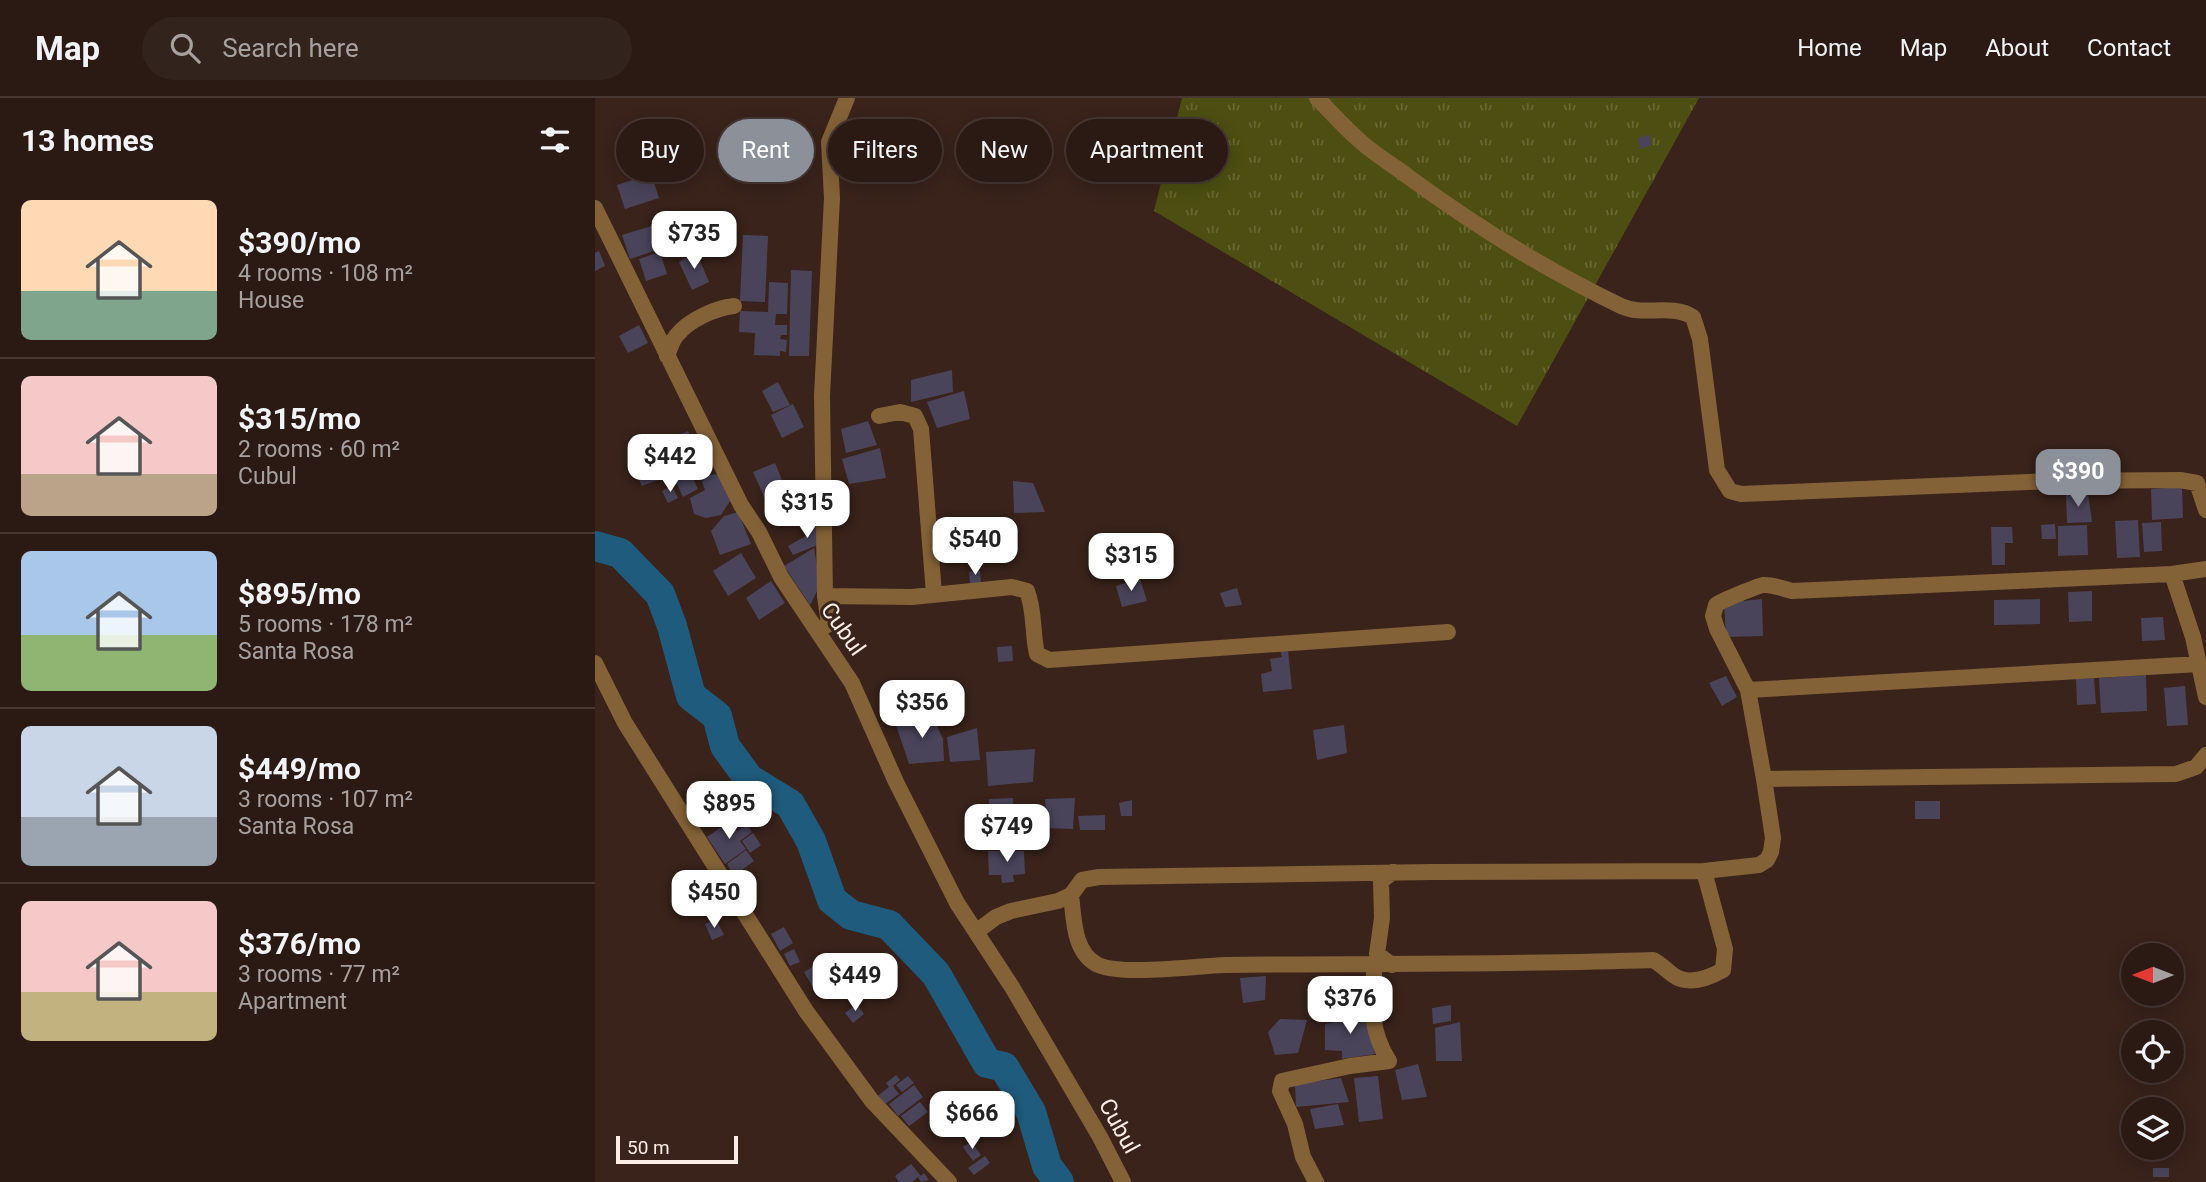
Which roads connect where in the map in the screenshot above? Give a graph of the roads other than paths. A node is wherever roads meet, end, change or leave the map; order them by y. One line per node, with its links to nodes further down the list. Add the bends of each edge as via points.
1 (847, 98): 11 (street, via 829,142 832,198 822,396)
2 (1317, 98): 7 (street, via 1359,141 1453,210 1552,271 1625,308 1672,309 1693,317 1700,339 1717,470 1730,491 2180,480 2197,483)
3 (595, 208): 5 (street, Cubul)
4 (734, 306): 5 (street, via 688,325 674,337)
5 (667, 356): 12 (street, Cubul, via 741,505 781,577)
6 (879, 416): 10 (street, via 900,412 915,416 921,429)
7 (2206, 510)
8 (2206, 569): 9 (street)
9 (2172, 574): 15 (street); 16 (street, via 1792,591 1763,585 1722,599 1713,616)
10 (934, 594): 11 (street); 13 (street, via 1012,587 1027,591 1037,654 1049,660)
11 (825, 596): 12 (street, via 829,624)
12 (817, 629): 23 (street, Cubul, via 852,682 896,782)
13 (1448, 632)
14 (595, 663): 25 (street, via 625,723 806,1011 872,1101)
15 (2199, 664): 16 (street); 17 (street)
16 (1748, 690): 19 (street)
17 (2206, 697)
18 (2206, 755): 19 (street, via 2196,766 2176,774)
19 (1764, 779): 20 (street, via 1773,838 1767,860 1759,865)
20 (1704, 871): 21 (street); 24 (street, via 1725,949 1723,970 1709,978 1688,982 1653,960)
21 (1393, 872): 22 (street, via 1115,875 1082,880); 24 (street, via 1381,881 1377,954)
22 (1071, 895): 23 (street, via 1011,911); 24 (street, via 1083,953 1095,964 1114,970)
23 (976, 932): 26 (street, Cubul)
24 (1383, 965): 27 (street, via 1371,1000 1378,1043 1389,1061 1282,1081 1280,1091)
25 (949, 1182)
26 (1123, 1182)
27 (1316, 1182)

